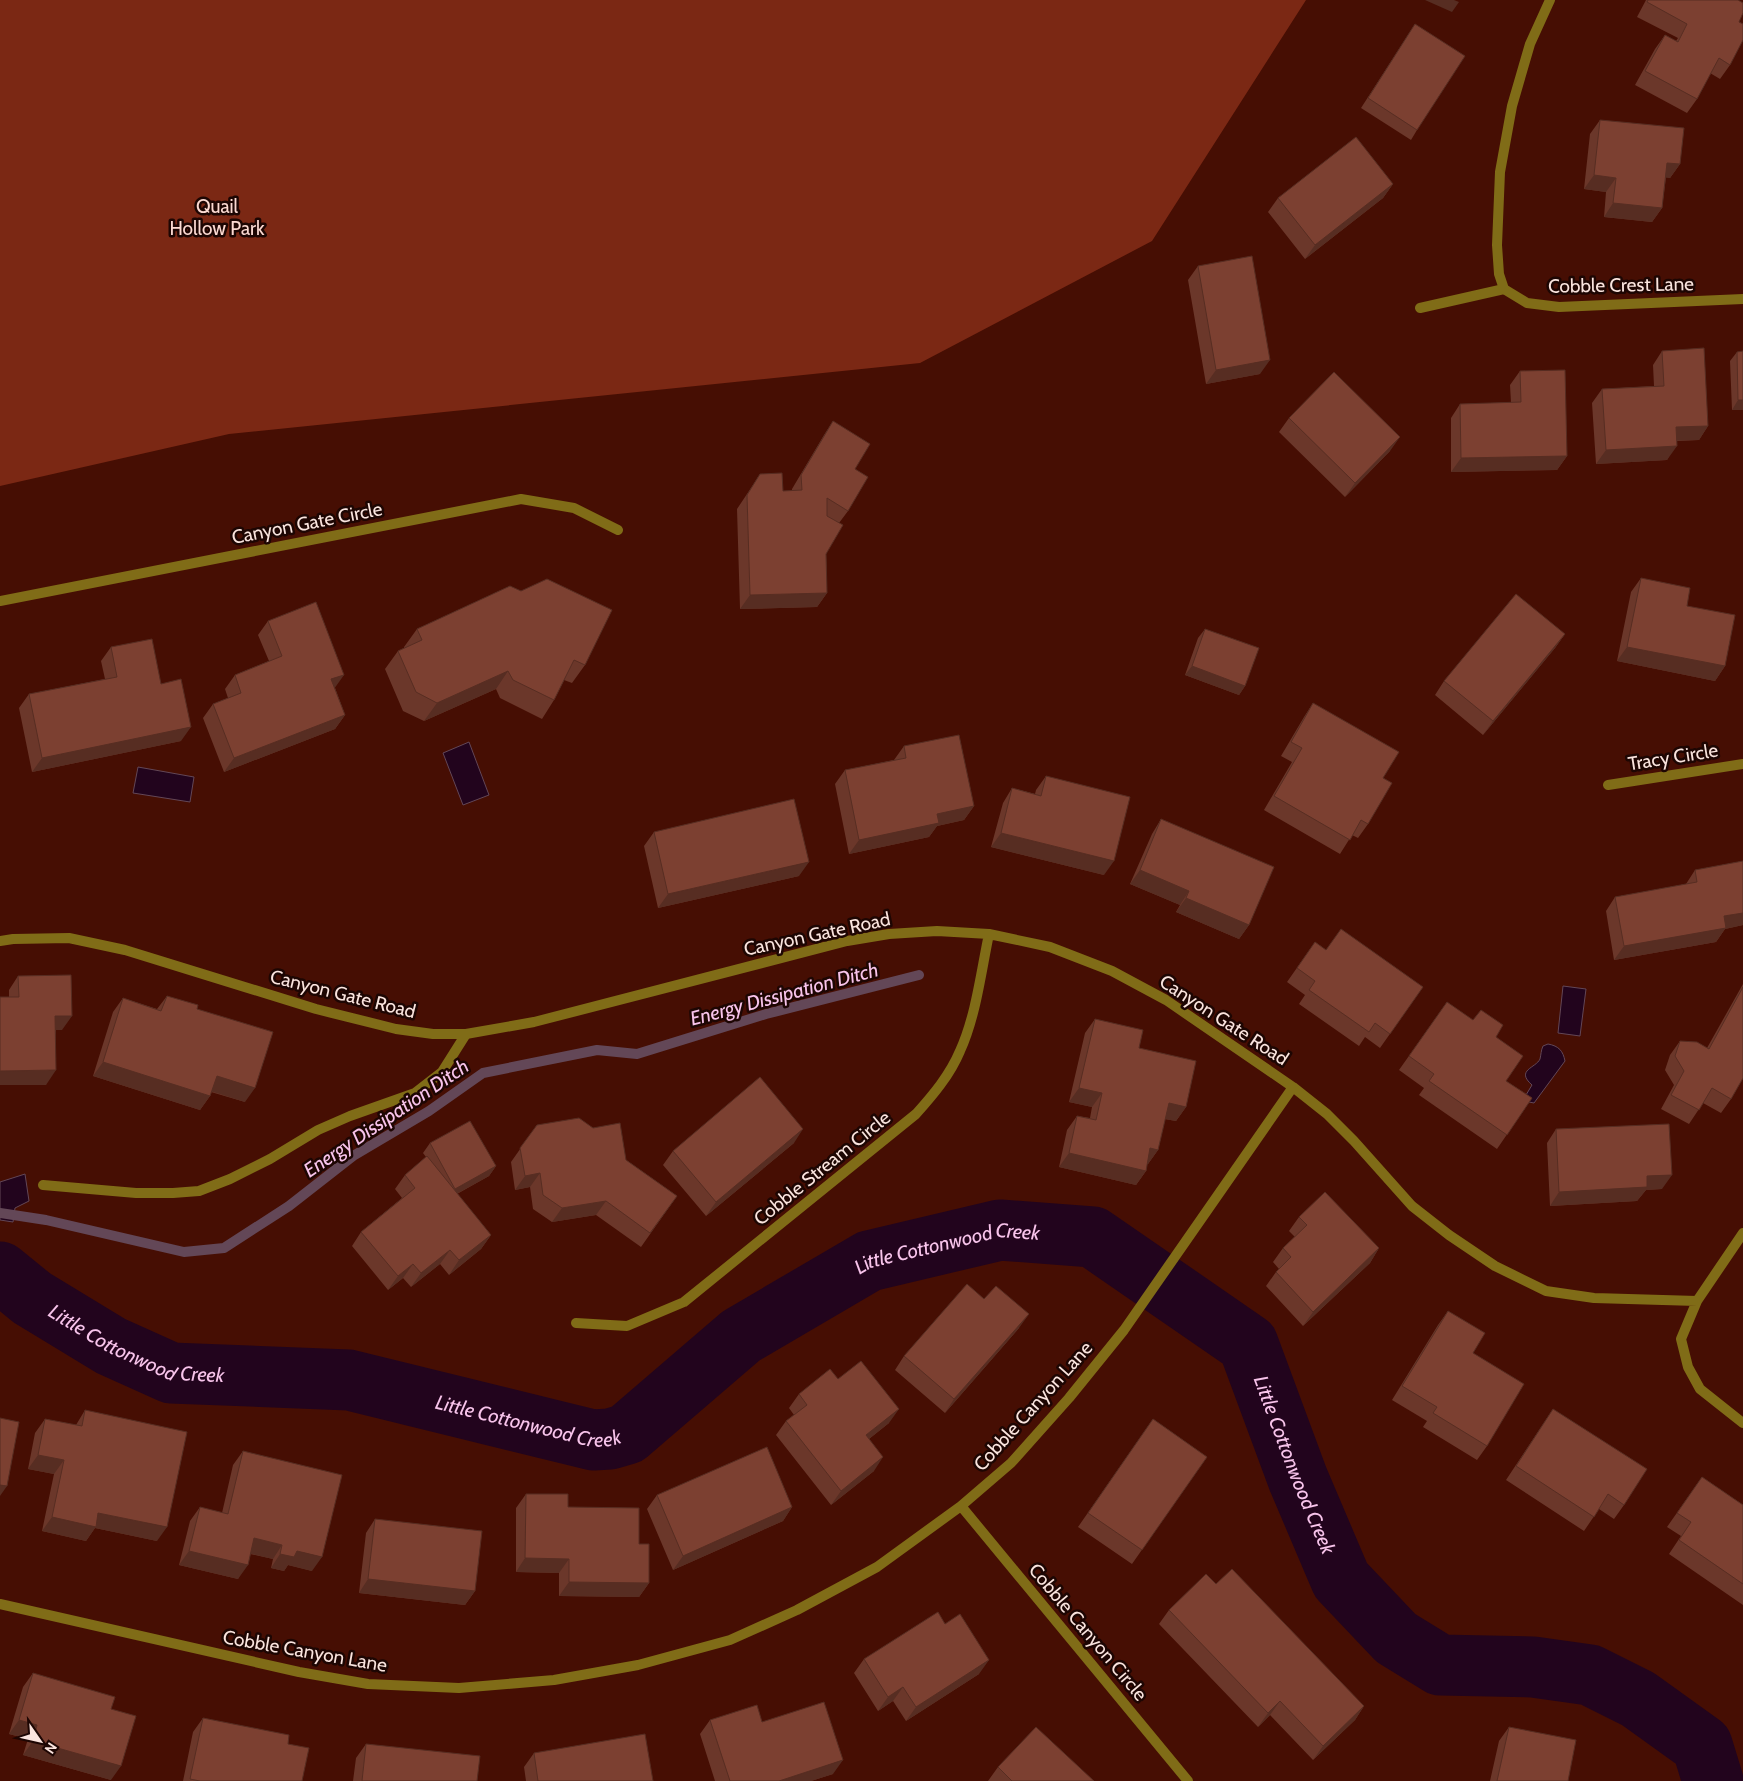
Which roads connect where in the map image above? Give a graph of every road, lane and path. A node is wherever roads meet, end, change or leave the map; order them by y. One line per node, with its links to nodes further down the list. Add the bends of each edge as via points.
1 (1550, 0): 2 (street, via 1530,44 1512,106 1500,172 1497,245 1499,274)
2 (1504, 289): 3 (street, Cobble Crest Lane, via 1527,303 1558,307); 4 (street)
3 (1743, 299)
4 (1420, 308)
5 (618, 530): 6 (street, Canyon Gate Circle, via 574,508 521,499)
6 (0, 601)
7 (1743, 764): 8 (street, Tracy Circle)
8 (1608, 785)
9 (989, 934): 11 (street, Canyon Gate Road, via 937,931 889,934 847,942 534,1022); 12 (street, Canyon Gate Road, via 1050,947 1112,971 1166,1000); 16 (street, Cobble Stream Circle, via 972,1013 960,1051 940,1087 916,1114 684,1302 627,1326)
10 (0, 941): 11 (street, Canyon Gate Road, via 69,938 125,950 396,1029)
11 (466, 1034): 13 (street, via 442,1072 415,1093 318,1130 270,1159 199,1191 136,1193)
12 (1293, 1087): 15 (street, Canyon Gate Road, via 1347,1134 1412,1206 1495,1266 1546,1291 1594,1298); 18 (street, Cobble Canyon Lane, via 1124,1330 1011,1463)
13 (43, 1185)
14 (1743, 1233): 15 (street)
15 (1697, 1301): 17 (street, via 1680,1339 1688,1368 1700,1389)
16 (576, 1323)
17 (1743, 1424)
18 (962, 1506): 19 (street, Cobble Canyon Lane, via 877,1567 797,1610 730,1640 638,1665 554,1680 459,1688 368,1684 299,1672); 20 (street, Cobble Canyon Circle)
19 (0, 1604)
20 (1188, 1781)

